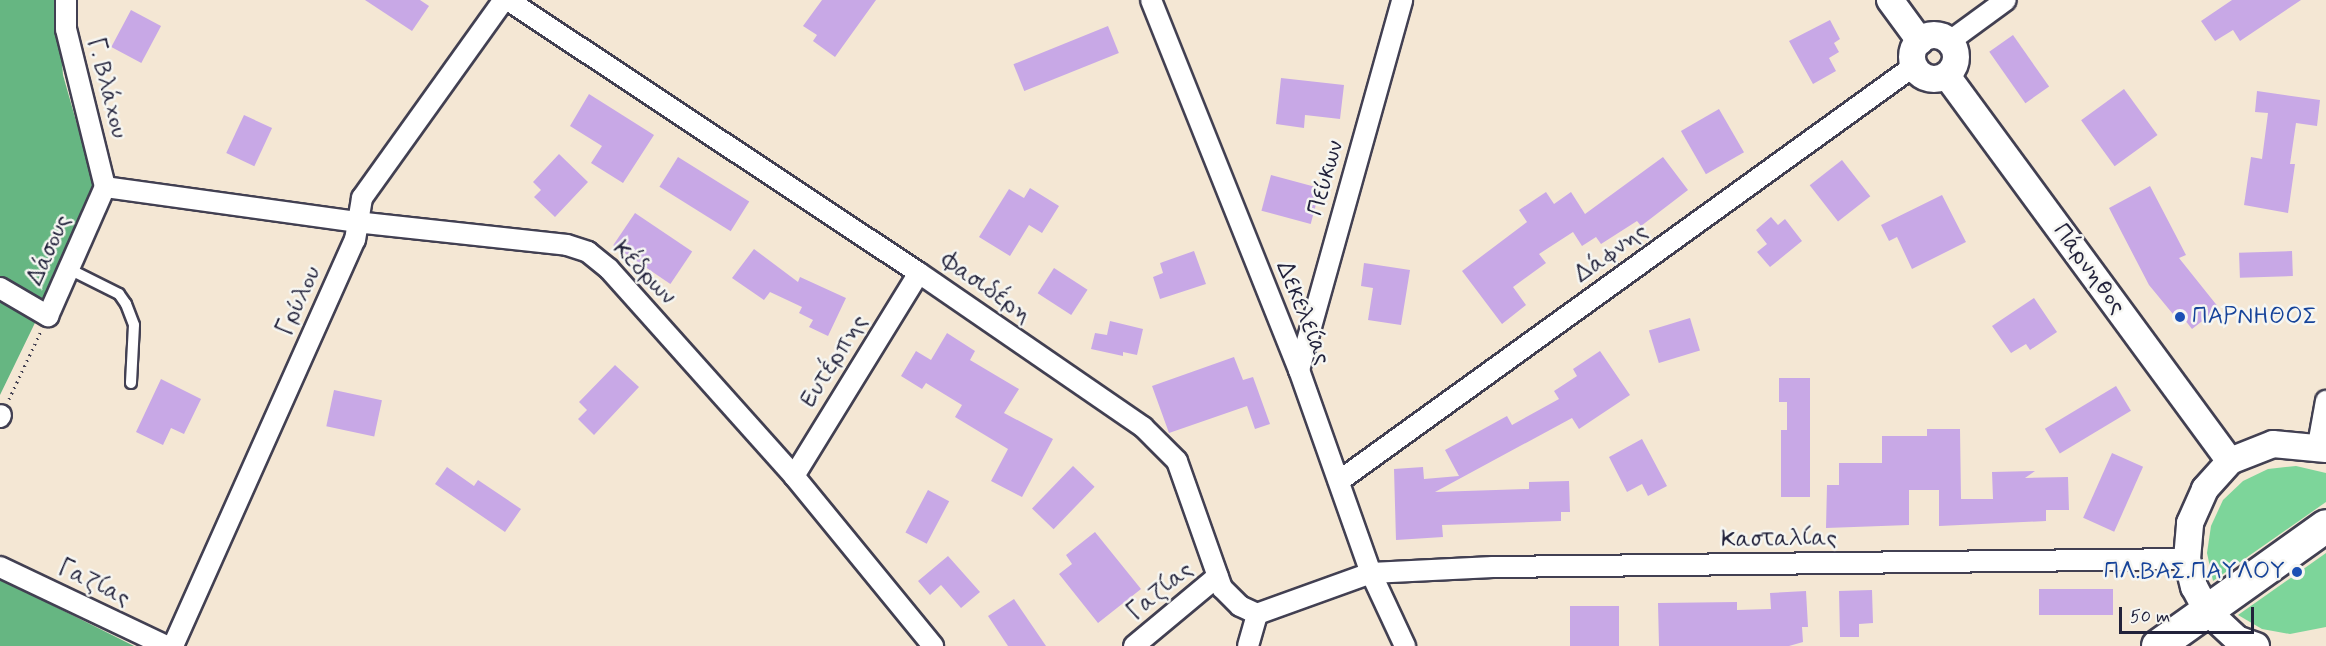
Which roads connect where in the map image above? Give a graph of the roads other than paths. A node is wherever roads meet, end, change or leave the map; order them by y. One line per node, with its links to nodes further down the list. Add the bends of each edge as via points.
1 (66, 0): 11 (street, Γ. Βλάχου, via 66,29)
2 (506, 0): 12 (street, Γρύλου, via 370,184 360,203); 14 (street, Φασιδέρη)
3 (1151, 0): 16 (street, Δεκελείας)
4 (1402, 0): 16 (street, Πεύκων)
5 (1890, 0): 7 (street)
6 (2006, 0): 8 (street)
7 (1920, 41): 8 (street, via 1933,35); 9 (street, via 1913,52)
8 (1950, 41): 10 (street, via 1956,63)
9 (1914, 66): 10 (street, via 1929,79); 22 (street, Δάφνης)
10 (1947, 76): 20 (street, Πάρνηθος)
11 (105, 187): 12 (street, Κέδρων); 13 (street, Δάσους)
12 (358, 222): 21 (street, Κέδρων, via 567,245 588,252 609,269); 31 (street, Γρύλου, via 355,240)
13 (69, 269): 15 (street, Δάσους, via 48,316); 17 (lane, via 119,294 126,304 134,325)
14 (919, 273): 21 (street, Ευτέρπης); 27 (street, Φασιδέρη, via 1143,428 1177,461)
15 (0, 288)
16 (1299, 370): 22 (street, Δεκελείας)
17 (131, 383)
18 (2326, 401): 19 (street)
19 (2322, 447): 20 (street, via 2273,444)
20 (2230, 461): 24 (street, via 2205,489 2190,522)
21 (794, 476): 32 (street, Κέδρων)
22 (1339, 481): 26 (street, Δεκελείας)
23 (2326, 526): 28 (main road)
24 (2187, 559): 26 (street, Κασταλίας, via 1493,567); 28 (street, via 2194,587)
25 (0, 567): 30 (street, Γαζίας)
26 (1371, 573): 29 (street); 35 (street, Δεκελείας)
27 (1218, 576): 29 (street, Φασιδέρη, via 1231,599); 33 (street, Γαζίας)
28 (2207, 611): 36 (main road); 37 (street, via 2237,639)
29 (1257, 614): 34 (street)
30 (166, 646)
31 (173, 646)
32 (933, 646)
33 (1134, 646)
34 (1248, 646)
35 (1405, 646)
36 (2158, 646)
37 (2256, 646)

